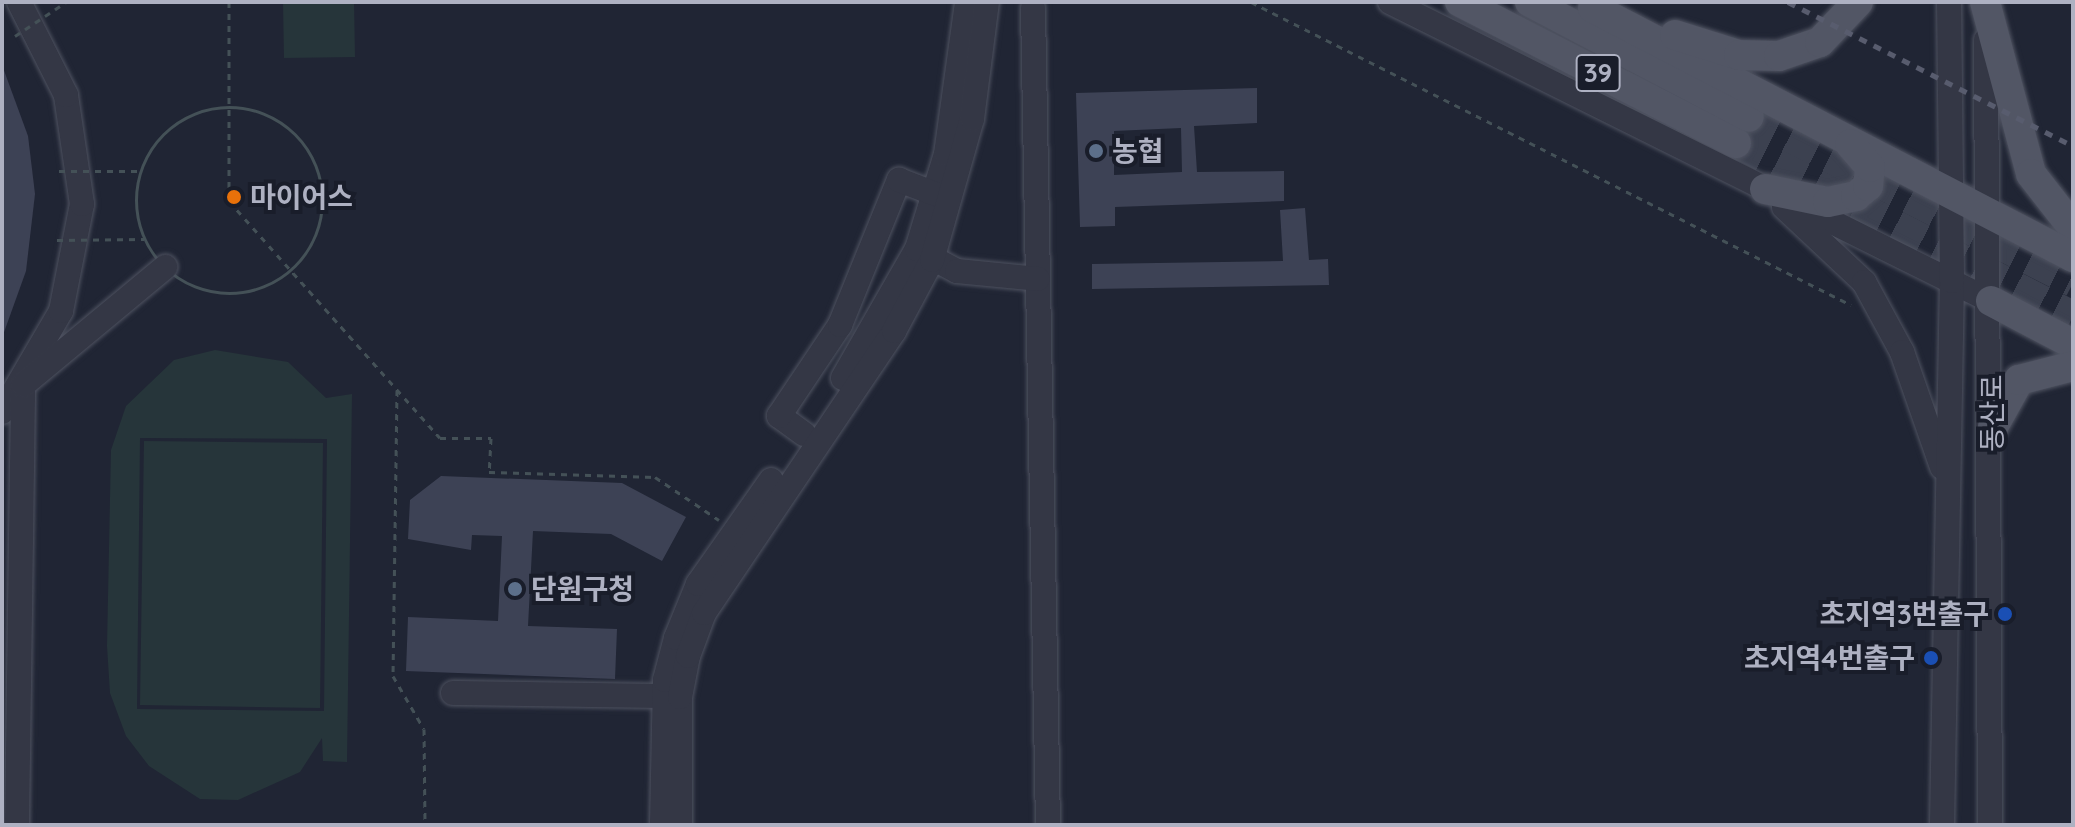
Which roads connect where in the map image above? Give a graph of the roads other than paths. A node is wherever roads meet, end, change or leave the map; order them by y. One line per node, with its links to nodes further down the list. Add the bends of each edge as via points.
1 (19, 2): 26 (street, via 66,95 82,204 61,311)
2 (967, 2): 14 (street)
3 (987, 2): 18 (street, via 972,119)
4 (1390, 2): 13 (street)
5 (1460, 2): 6 (main road, 39, via 1743,130)
6 (1530, 2)
7 (1858, 2): 10 (main road, via 1820,42 1779,56 1739,55)
8 (1949, 2): 15 (street, 동산로)
9 (1984, 2): 16 (street, 동산로); 17 (main road, via 2031,174)
10 (1587, 5): 12 (main road)
11 (1033, 8): 21 (street)
12 (1847, 140): 13 (main road, via 1870,167 1868,186 1856,196 1828,202); 15 (main road)
13 (1765, 189): 22 (street); 30 (street, via 1864,282 1885,322)
14 (936, 194): 18 (street); 29 (street, via 899,180 840,325 779,416)
15 (1952, 196): 16 (main road); 22 (street, 동산로)
16 (1990, 215): 19 (main road); 23 (street, 동산로)
17 (2073, 228)
18 (925, 255): 21 (street, via 996,278); 29 (street); 35 (street, via 894,331 704,613 680,697)
19 (2073, 257)
20 (165, 267): 26 (street)
21 (1038, 279): 36 (street)
22 (1952, 281): 23 (street); 30 (street, 동산로)
23 (1991, 301): 24 (main road); 28 (street, 동산로)
24 (2073, 344)
25 (2073, 366): 28 (main road, via 2019,380)
26 (23, 385): 27 (street); 33 (street)
27 (2, 412)
28 (1993, 427): 38 (street, 동산로)
29 (804, 434): 32 (street, via 698,584 676,638)
30 (1948, 484): 37 (street, 동산로)
31 (453, 693): 32 (street)
32 (665, 696): 34 (street)
33 (17, 825)
34 (662, 825)
35 (680, 825)
36 (1048, 825)
37 (1942, 825)
38 (1990, 825)

